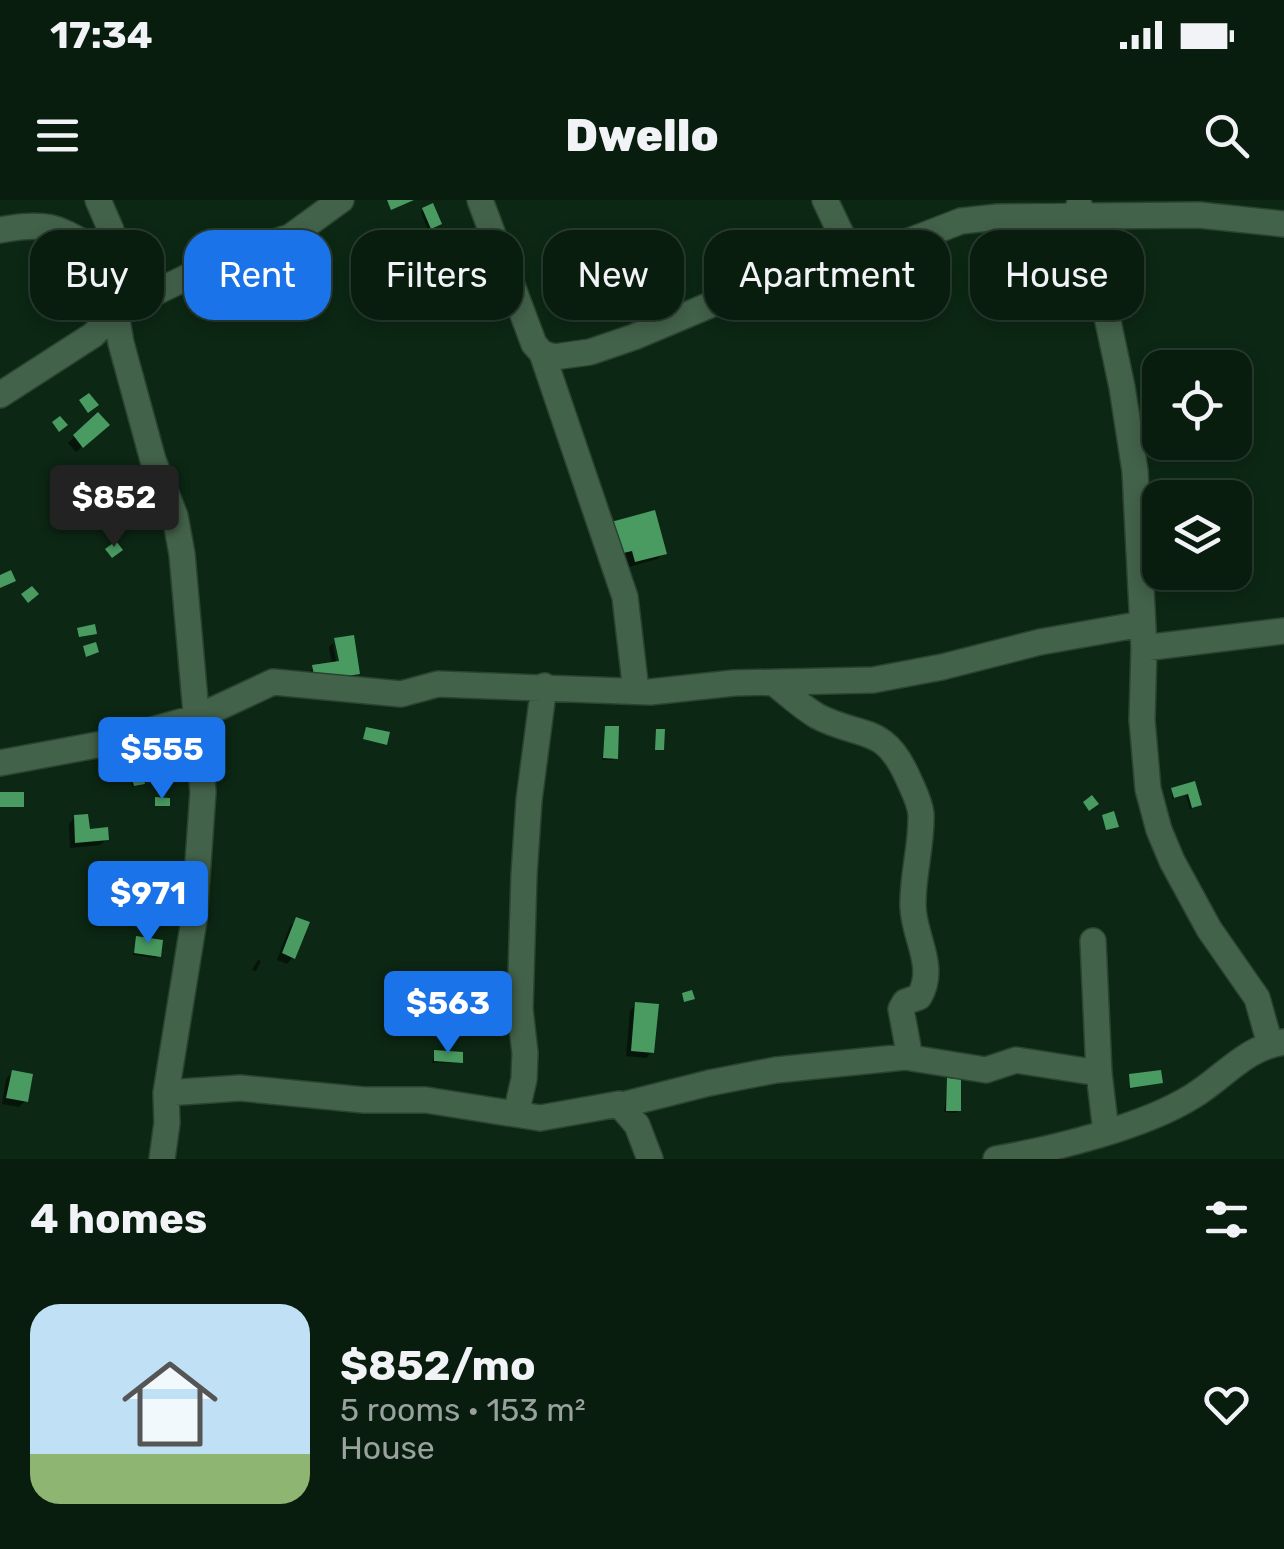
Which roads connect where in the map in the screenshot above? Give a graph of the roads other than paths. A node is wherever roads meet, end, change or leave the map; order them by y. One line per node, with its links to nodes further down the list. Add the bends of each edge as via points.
1 (98, 200): 9 (street)
2 (341, 200): 12 (street, via 290,236)
3 (480, 200): 16 (street, via 519,310)
4 (826, 200): 10 (street)
5 (1080, 208): 6 (street); 11 (street, via 962,221); 19 (street, via 1096,244 1122,387)
6 (1284, 224)
7 (0, 230): 8 (street, via 32,224)
8 (65, 230)
9 (111, 230)
10 (840, 230)
11 (938, 230)
12 (164, 289)
13 (704, 308): 16 (street, via 590,352)
14 (109, 320): 17 (street)
15 (119, 320): 23 (street, via 153,460 175,516)
16 (542, 353): 22 (street, via 625,598)
17 (0, 396)
18 (1284, 630): 19 (street)
19 (1143, 636): 20 (street, via 1040,642 873,680); 26 (street, via 1142,720 1159,830 1208,929 1257,998)
20 (774, 683): 22 (street); 27 (street, via 820,718 893,748 920,808 913,905 926,981 920,997 901,1009)
21 (544, 686): 22 (street); 23 (street, via 438,684 400,694 273,682); 31 (street, via 524,875 524,1079)
22 (636, 691)
23 (198, 717): 24 (street, via 102,744); 29 (street, via 200,858)
24 (0, 760)
25 (1093, 941): 28 (street)
26 (1277, 1043): 32 (street, via 1245,1057 1192,1097)
27 (906, 1057): 28 (street, via 986,1070 1016,1060); 30 (street, via 776,1070)
28 (1099, 1073): 32 (street)
29 (166, 1093): 31 (street, via 240,1088 426,1100); 34 (street)
30 (622, 1106): 31 (street, via 540,1118); 35 (street, via 638,1125)
31 (516, 1114)
32 (1106, 1132): 33 (street)
33 (1051, 1152): 36 (street)
34 (162, 1159)
35 (650, 1159)
36 (996, 1159)

